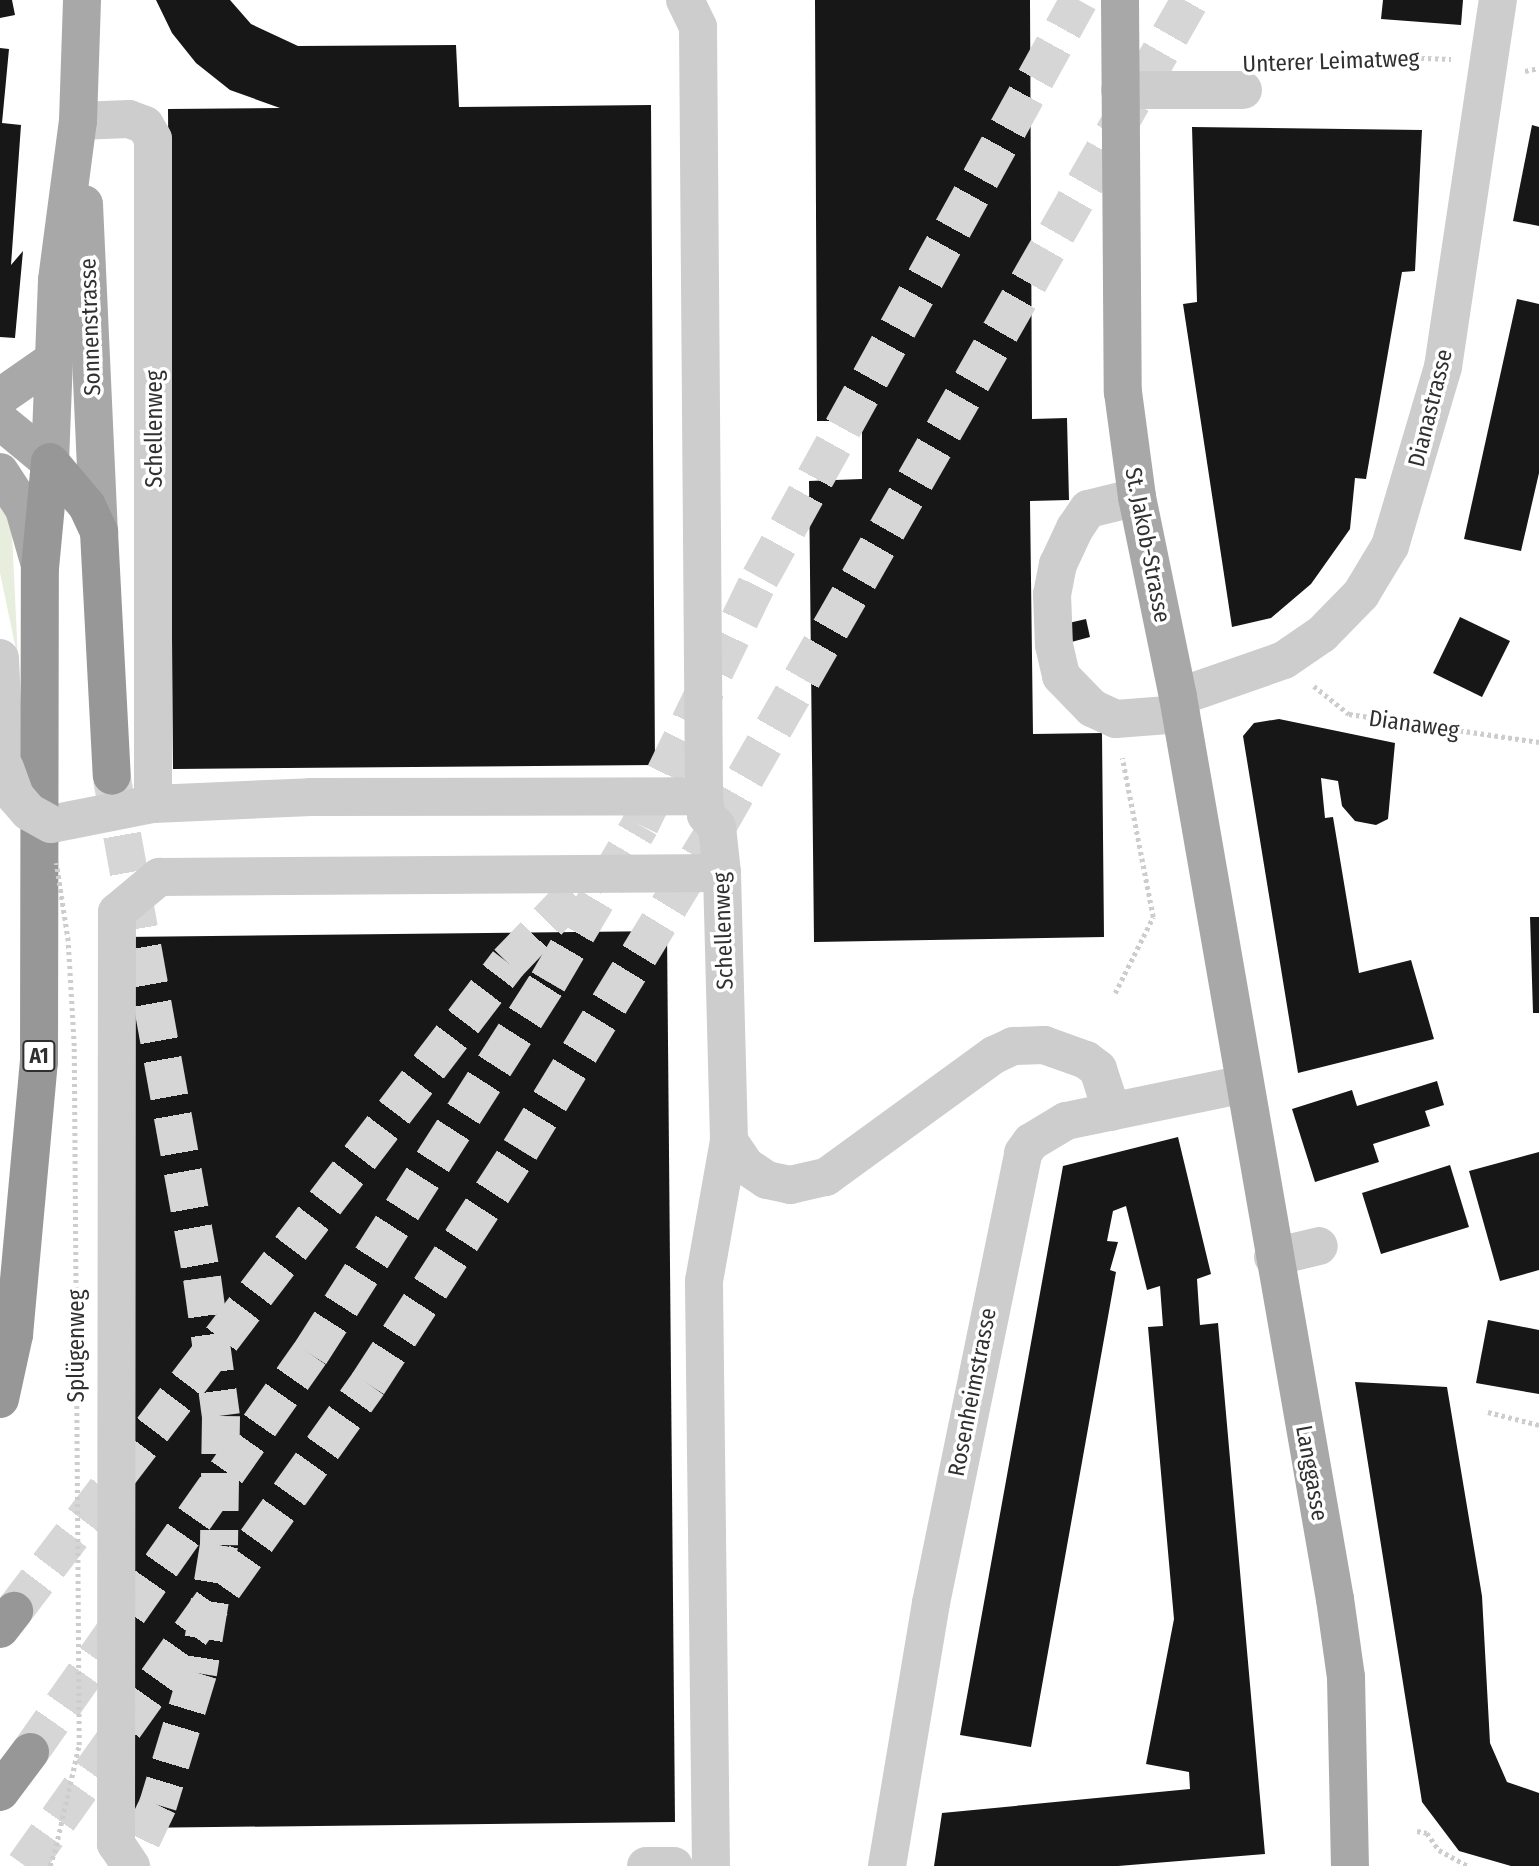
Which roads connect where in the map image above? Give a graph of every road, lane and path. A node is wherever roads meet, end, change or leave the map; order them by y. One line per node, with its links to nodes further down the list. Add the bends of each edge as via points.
1 (82, 0): 8 (main road, Sonnenstrasse)
2 (685, 0): 23 (street, via 698,27)
3 (1120, 0): 7 (main road, St. Jakob-Strasse)
4 (1498, 0): 19 (street, Dianastrasse, via 1443,367 1390,546 1362,594 1322,634 1284,660)
5 (1466, 59): 6 (path, Unterer Leimatweg, via 1372,56)
6 (1254, 76): 7 (street)
7 (1120, 90): 14 (main road, St. Jakob-Strasse, via 1123,393)
8 (78, 121): 9 (main road, Sonnenstrasse, via 57,280); 15 (main road, Sonnenstrasse); 24 (street, Schellenweg, via 130,119 145,125 153,139)
9 (52, 361): 10 (main road); 12 (main road, Sonnenstrasse)
10 (0, 397)
11 (0, 421): 12 (main road)
12 (50, 462): 15 (highway, via 87,506); 16 (highway, A1)
13 (0, 472): 16 (main road, via 24,509)
14 (1137, 498): 19 (main road, St. Jakob-Strasse); 20 (street, via 1088,509 1058,564 1052,594 1054,645 1061,676 1077,697)
15 (99, 533): 22 (highway)
16 (40, 568): 33 (highway, A1, via 39,1062 14,1335)
17 (0, 658): 25 (street, bridge, via 5,768 15,796 29,812)
18 (1303, 676): 21 (path, Dianaweg, via 1349,715)
19 (1180, 706): 20 (street, Dianastrasse); 28 (main road, St. Jakob-Strasse)
20 (1116, 719): 27 (path, via 1153,917)
21 (1539, 742)
22 (112, 776)
23 (705, 796): 24 (street, via 311,797); 26 (street, Schellenweg, via 706,815 717,827)
24 (153, 804): 25 (street)
25 (51, 824): 39 (path, Splügenweg, bridge, via 68,941 74,1046 79,1745)
26 (722, 873): 30 (street, Schellenweg); 40 (street, via 159,877 117,912 116,1844)
27 (1115, 993)
28 (1244, 1084): 29 (street, Rosenheimstrasse); 32 (main road, Langgasse)
29 (1112, 1112): 30 (street, via 1098,1069 1086,1060 1044,1045 1013,1046 993,1055 826,1177 790,1185 767,1180 746,1166); 44 (street, Rosenheimstrasse, via 1066,1121 1031,1142 1017,1166 931,1603)
30 (730, 1141): 43 (street, Schellenweg, via 704,1281)
31 (1319, 1247): 32 (street)
32 (1273, 1257): 45 (main road, Langgasse, via 1346,1677)
33 (0, 1399)
34 (1488, 1412): 35 (path)
35 (1539, 1424)
36 (30, 1752): 37 (highway)
37 (0, 1792)
38 (1418, 1831): 46 (path, via 1427,1833 1439,1850)
39 (50, 1866)
40 (131, 1866)
41 (646, 1866): 42 (street)
42 (674, 1866)
43 (711, 1866)
44 (887, 1866)
45 (1350, 1866)
46 (1468, 1866)

